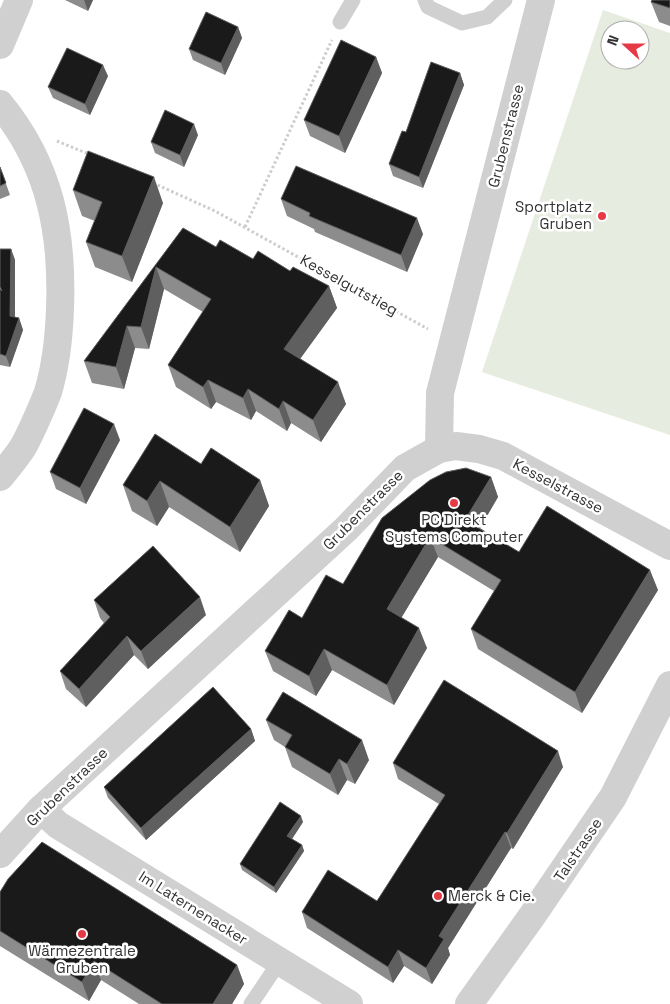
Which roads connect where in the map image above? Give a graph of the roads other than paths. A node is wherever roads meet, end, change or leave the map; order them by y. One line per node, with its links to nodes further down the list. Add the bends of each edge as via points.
1 (19, 0): 7 (street)
2 (353, 0): 6 (lane)
3 (425, 0): 4 (lane, via 428,7 462,23 486,17)
4 (505, 0)
5 (541, 0): 9 (street, Grubenstrasse, via 440,393)
6 (340, 22)
7 (0, 45)
8 (0, 104): 10 (street, via 17,124 42,174 54,215 61,268 59,340 48,392 24,446)
9 (440, 449): 11 (street, Kesselstrasse, via 456,446 479,448 503,456); 13 (street, Grubenstrasse, via 405,468 346,529)
10 (0, 477)
11 (670, 546)
12 (670, 685): 18 (street, Talstrasse, via 613,797)
13 (41, 809): 14 (street, Grubenstrasse); 15 (street, Im Laternenacker, via 58,825)
14 (0, 854)
15 (280, 962): 16 (lane); 17 (street, Im Laternenacker)
16 (251, 1004)
17 (349, 1004)
18 (469, 1004)

